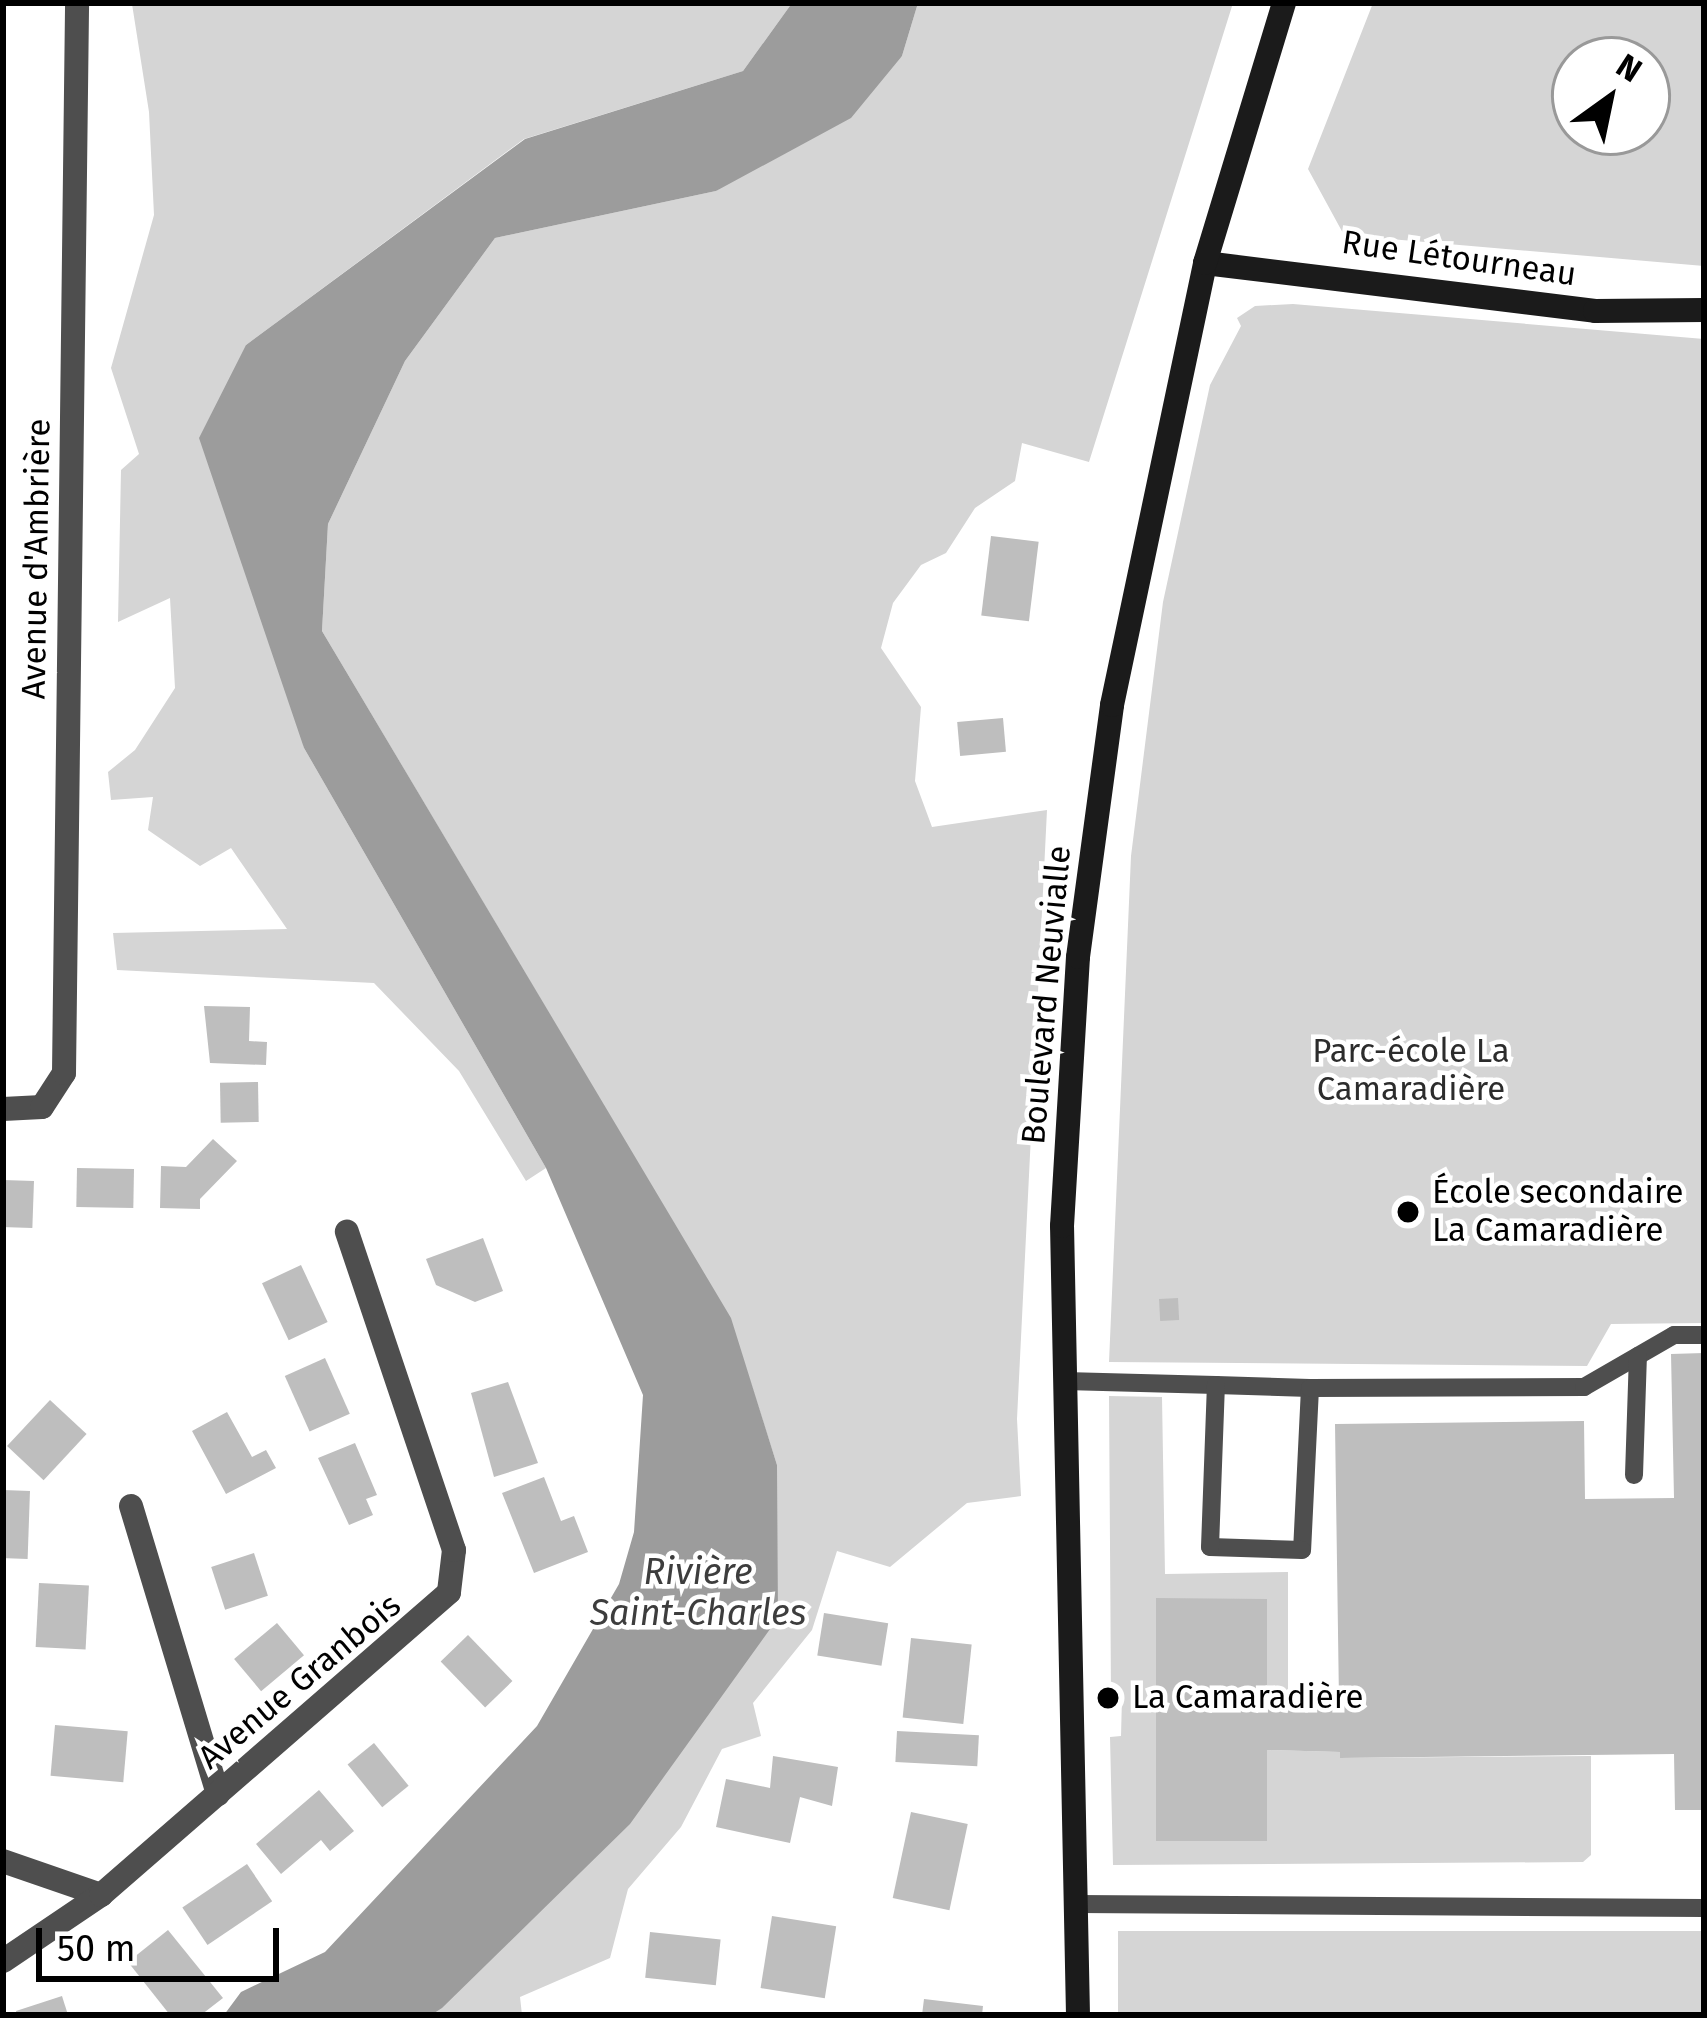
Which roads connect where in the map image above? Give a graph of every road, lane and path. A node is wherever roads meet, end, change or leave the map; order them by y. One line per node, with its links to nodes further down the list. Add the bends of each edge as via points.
1 (76, 3): 5 (street, Avenue d'Ambrière, via 64,1073 42,1107)
2 (1284, 3): 3 (main road, Boulevard Neuvialle)
3 (1205, 263): 4 (main road, Rue Létourneau, via 1595,311); 9 (main road, Boulevard Neuvialle, via 1112,705 1078,957 1062,1226)
4 (1704, 310)
5 (3, 1109)
6 (347, 1232): 14 (street, Avenue Granbois, via 455,1571 436,1610)
7 (1704, 1335): 8 (lane, via 1674,1336)
8 (1638, 1356): 11 (lane, via 1584,1387); 12 (lane)
9 (1064, 1381): 10 (lane); 17 (main road, Boulevard Neuvialle)
10 (1216, 1385): 11 (lane); 11 (lane, via 1210,1547 1302,1550)
11 (1310, 1388)
12 (1634, 1475)
13 (130, 1506): 14 (street)
14 (218, 1794): 16 (street, Avenue Granbois)
15 (3, 1862): 16 (street)
16 (101, 1895): 19 (street, Avenue Granbois)
17 (1077, 1904): 18 (lane); 20 (main road, Boulevard Neuvialle)
18 (1704, 1908)
19 (3, 1961)
20 (1078, 2015)

